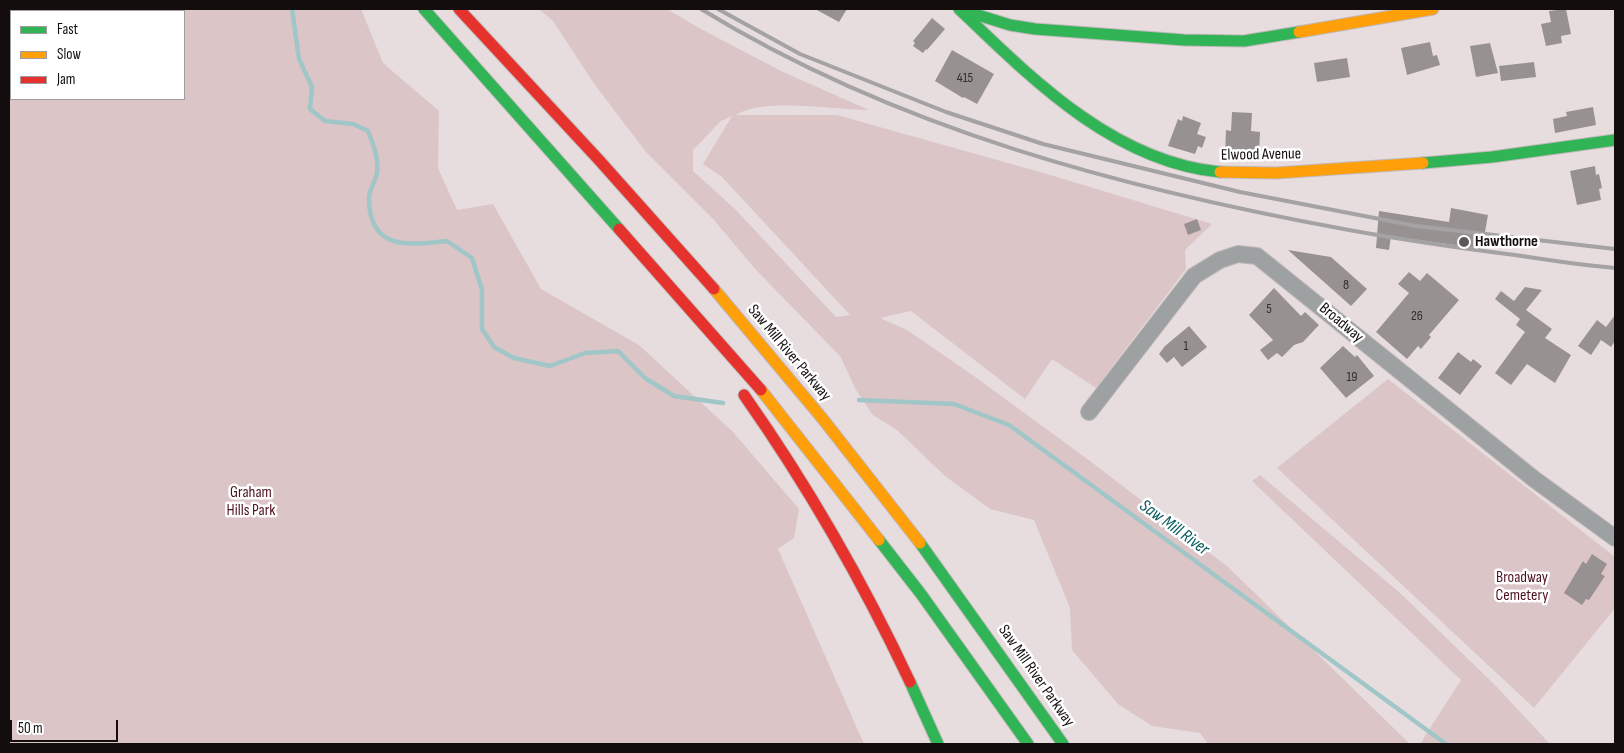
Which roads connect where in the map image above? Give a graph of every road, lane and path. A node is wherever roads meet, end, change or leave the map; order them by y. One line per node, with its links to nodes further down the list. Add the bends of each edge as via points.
1 (424, 9): 6 (main road)
2 (459, 9): 10 (main road, Saw Mill River Parkway, via 684,255)
3 (959, 9): 4 (main road, via 1035,29 1244,41); 5 (main road, Elwood Avenue, via 1026,73 1108,132 1141,150 1196,169 1264,173 1425,163 1490,158)
4 (1433, 9)
5 (1615, 140)
6 (687, 307): 7 (main road); 14 (main road, via 765,394 842,490 948,630)
7 (723, 364)
8 (738, 387): 13 (main road, via 840,545 892,643)
9 (1089, 412): 11 (street, Broadway, via 1194,276 1220,260 1238,254 1257,256 1534,479)
10 (852, 456): 12 (main road); 15 (main road, Saw Mill River Parkway, via 958,594)
11 (1615, 538)
12 (985, 614)
13 (938, 744)
14 (1028, 744)
15 (1063, 744)

